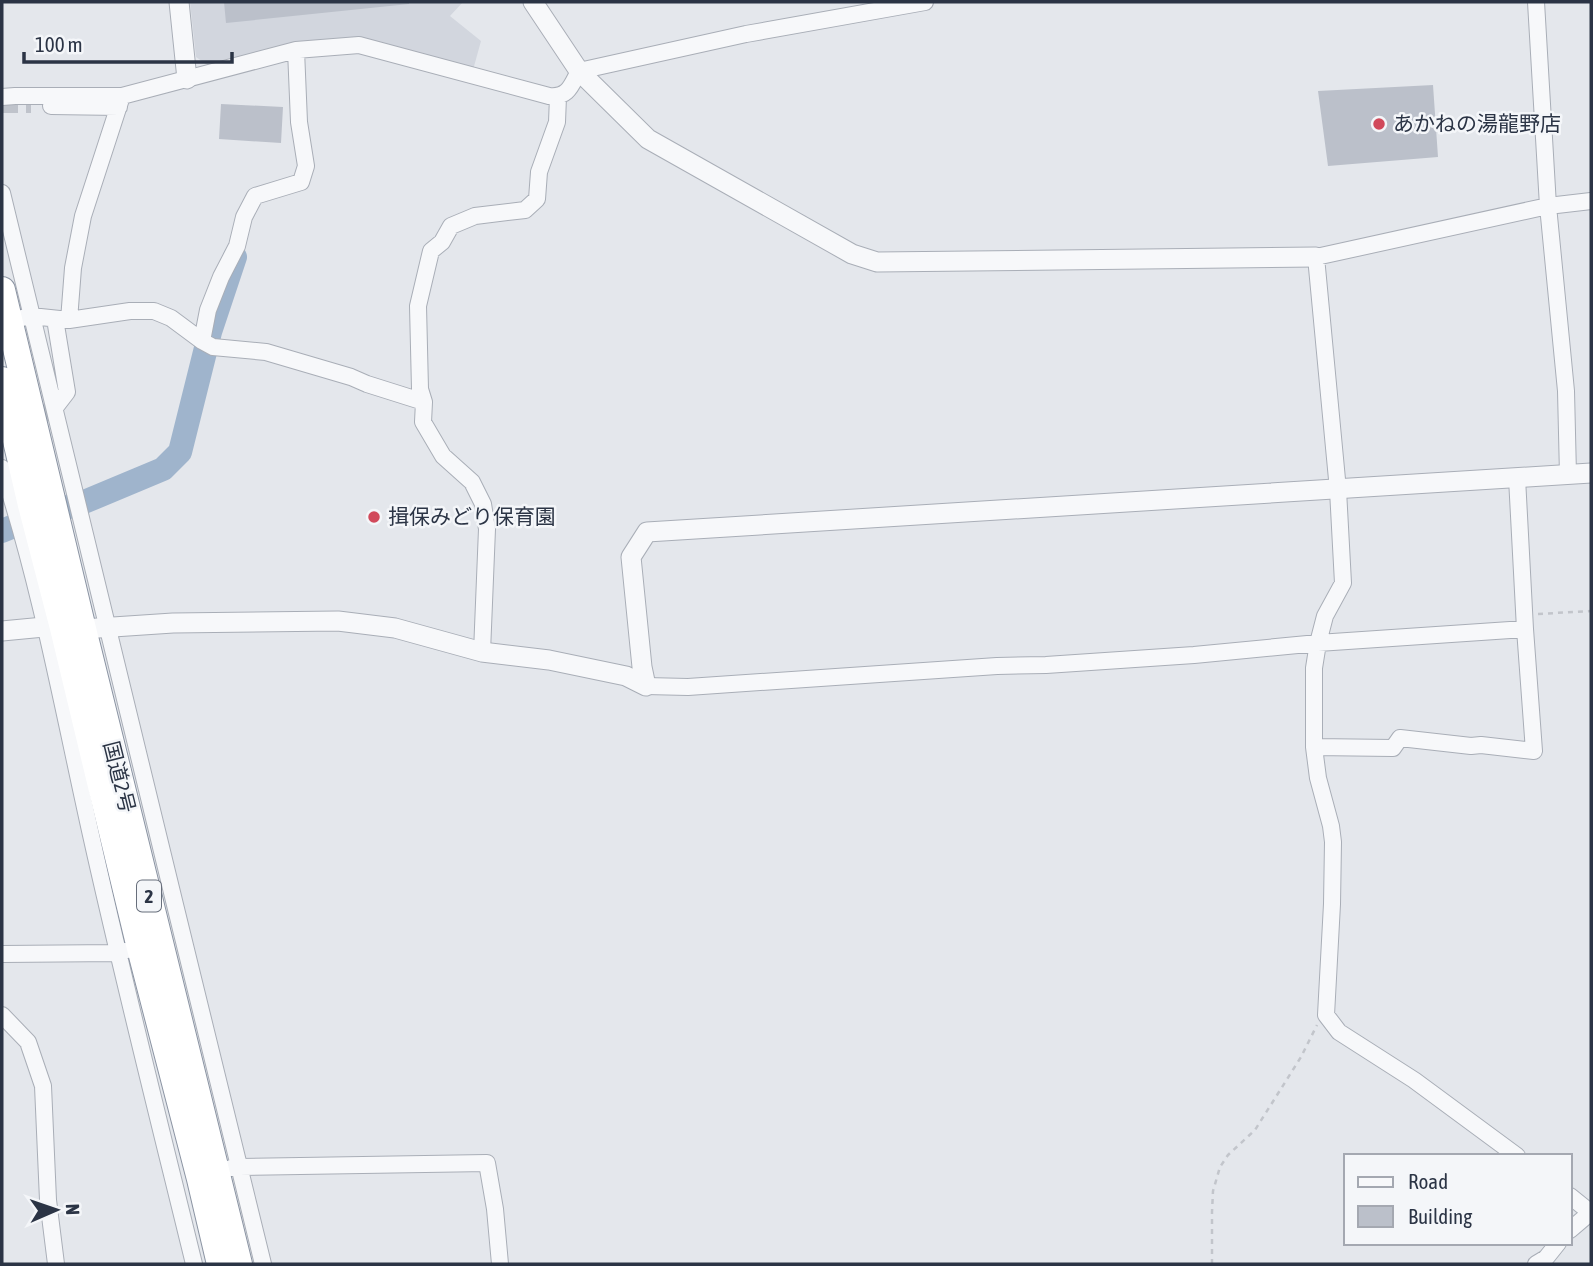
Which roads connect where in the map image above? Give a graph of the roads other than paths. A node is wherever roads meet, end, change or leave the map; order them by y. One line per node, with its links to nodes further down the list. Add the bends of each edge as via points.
1 (179, 2): 7 (street)
2 (533, 2): 6 (street)
3 (925, 2): 6 (street, via 746,34)
4 (1536, 2): 14 (street)
5 (296, 50): 7 (street); 9 (street, via 359,45); 19 (street, via 306,166 301,182 255,196 216,288)
6 (579, 71): 9 (street, via 569,90); 15 (street, via 648,139 852,254 877,262)
7 (187, 79): 10 (street)
8 (2, 97): 10 (street)
9 (558, 97): 21 (street, via 537,199 524,210 475,216 451,226 431,251 418,306)
10 (121, 102): 11 (street, via 104,108); 18 (street, via 83,216)
11 (31, 105)
12 (2, 192): 17 (street)
13 (1591, 201): 14 (street)
14 (1548, 206): 15 (street); 25 (street, via 1566,391)
15 (1316, 257): 27 (street)
16 (2, 290): 17 (highway, 国道2号 / 2)
17 (20, 318): 18 (street); 28 (highway, 国道2号 / 2)
18 (62, 320): 19 (street, via 154,311); 22 (street, via 67,392)
19 (202, 341): 21 (street, via 213,347 266,352)
20 (2, 380): 28 (highway, 国道2号 / 2)
21 (424, 402): 34 (street, via 423,422 443,456 472,482 483,504 487,529)
22 (57, 405)
23 (2, 468): 28 (street)
24 (1591, 473): 25 (street)
25 (1568, 475): 26 (street)
26 (1517, 478): 27 (street); 30 (street)
27 (1338, 490): 33 (street, via 1343,583 1325,616); 35 (street, via 647,532 631,557)
28 (42, 499): 29 (highway, 国道2号 / 2); 29 (street)
29 (49, 527): 31 (highway, 国道2号 / 2); 31 (street)
30 (1525, 622): 33 (street); 36 (street, via 1534,751 1400,738 1393,748)
31 (75, 628): 32 (street); 34 (street, via 338,621 395,628); 37 (highway, 国道2号 / 2); 41 (highway, 国道2号 / 2)
32 (2, 631)
33 (1318, 643): 35 (street, via 1046,665); 36 (street)
34 (482, 652): 35 (street, via 575,665 626,676)
35 (646, 686)
36 (1314, 747): 40 (street, via 1333,842 1326,1015 1339,1032)
37 (129, 950): 38 (street); 47 (street); 48 (highway, 国道2号 / 2, via 200,1178)
38 (2, 954)
39 (2, 1015): 46 (street, via 28,1042 43,1087)
40 (1514, 1154)
41 (228, 1169): 49 (highway, 国道2号 / 2); 50 (street); 51 (street, via 487,1163)
42 (1572, 1198): 43 (street)
43 (1591, 1212): 44 (street)
44 (1572, 1228)
45 (1556, 1245): 52 (street)
46 (56, 1264)
47 (194, 1264)
48 (220, 1264)
49 (239, 1264)
50 (263, 1264)
51 (500, 1264)
52 (1536, 1264)

